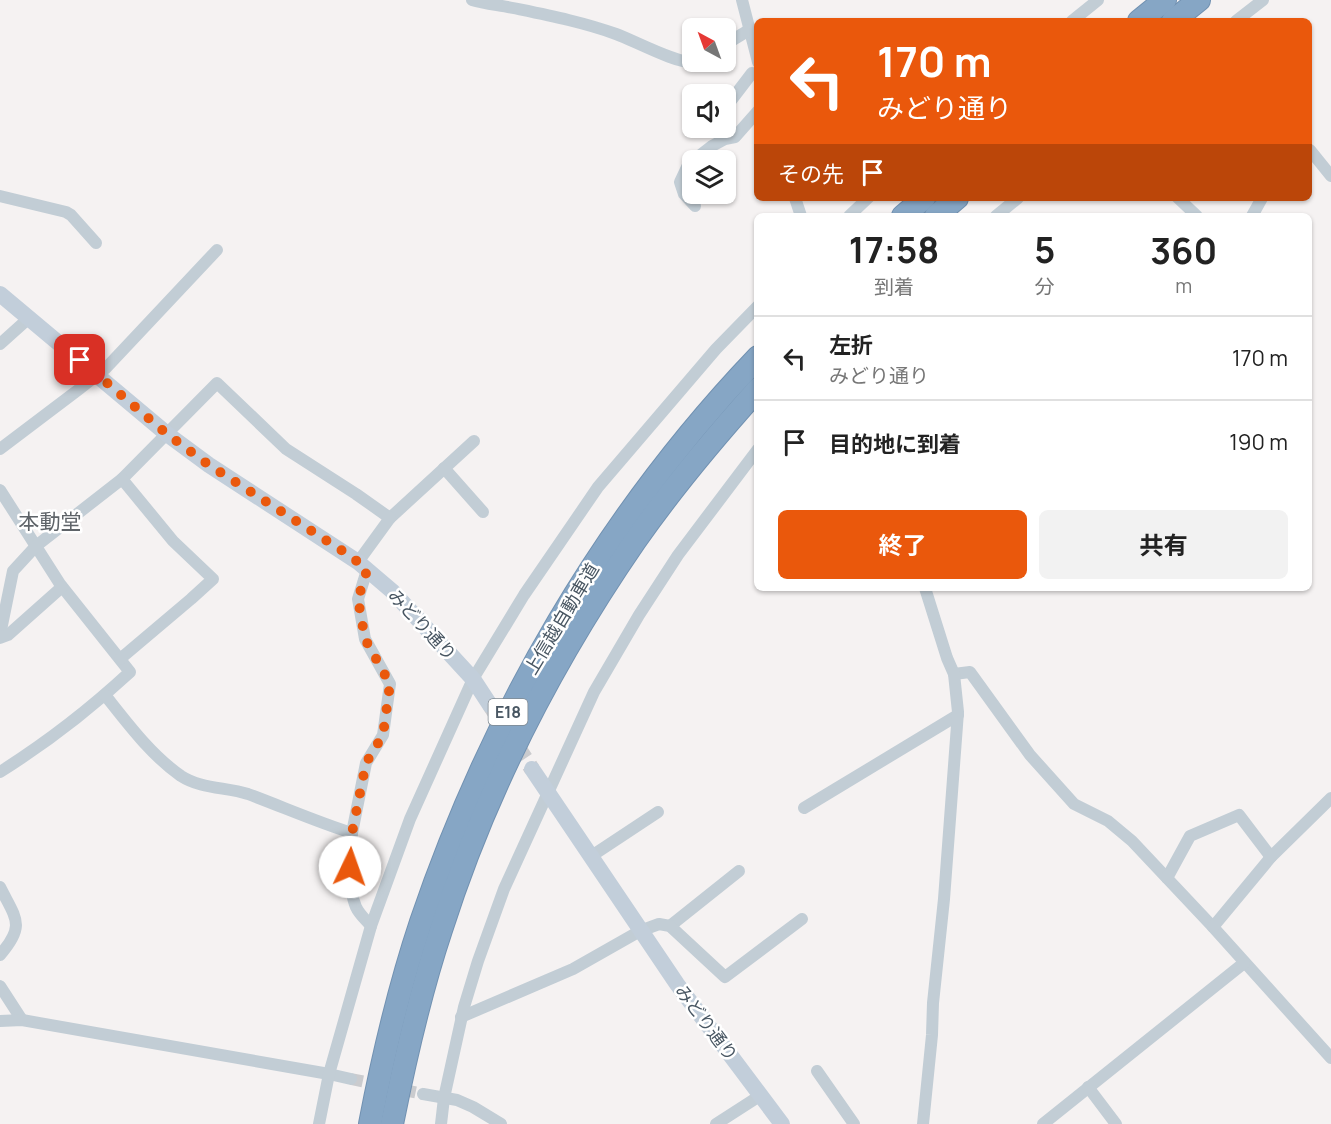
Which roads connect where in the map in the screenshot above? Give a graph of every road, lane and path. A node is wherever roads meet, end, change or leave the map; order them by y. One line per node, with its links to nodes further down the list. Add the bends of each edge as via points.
1 (472, 0): 14 (street, via 615,33)
2 (742, 0): 11 (street)
3 (1098, 0): 7 (street)
4 (1165, 0): 8 (highway)
5 (1199, 0): 9 (highway)
6 (1263, 0): 10 (street)
7 (1076, 18)
8 (1143, 18)
9 (1177, 18)
10 (1240, 18)
11 (749, 30): 12 (street); 13 (street)
12 (736, 38)
13 (754, 48)
14 (682, 61)
15 (754, 74): 16 (street)
16 (736, 94)
17 (754, 116): 18 (street, via 735,137)
18 (707, 150)
19 (1312, 152): 20 (street)
20 (1329, 169)
21 (0, 196): 32 (street, via 66,212)
22 (865, 201): 27 (street)
23 (920, 201): 28 (highway)
24 (954, 201): 29 (highway)
25 (1014, 201): 30 (street)
26 (1181, 201): 31 (street)
27 (852, 213)
28 (906, 213)
29 (940, 213)
30 (1000, 213)
31 (1194, 213)
32 (96, 243)
33 (217, 250): 39 (street)
34 (0, 294): 36 (street, みどり通り)
35 (754, 310): 59 (street, via 598,487 524,595)
36 (29, 318): 37 (street); 39 (street, みどり通り)
37 (0, 344)
38 (754, 361): 95 (highway, 上信越自動車道 / E18, via 707,412 616,531 567,607 506,717 462,814 421,923 397,1002)
39 (97, 374): 41 (street, みどり通り); 43 (street)
40 (754, 393): 96 (highway, 上信越自動車道 / E18, via 680,480 635,541 564,654 524,728 477,834 441,930)
41 (167, 434): 46 (street); 49 (street, via 217,383 286,449); 51 (street, みどり通り)
42 (474, 441): 45 (street)
43 (0, 449)
44 (754, 454): 65 (street, via 639,615 594,692)
45 (444, 468): 48 (street); 49 (street)
46 (122, 479): 50 (street); 57 (street, via 173,542 213,579)
47 (0, 490): 50 (street)
48 (483, 512)
49 (390, 518): 51 (street)
50 (36, 546): 52 (street); 54 (street)
51 (362, 566): 59 (street, みどり通り, via 392,591); 69 (street, via 358,599 365,639 390,684 383,735 366,763)
52 (12, 576): 53 (street); 56 (street)
53 (0, 585)
54 (62, 587): 56 (street, via 8,634); 57 (street)
55 (926, 591): 58 (street)
56 (0, 636)
57 (120, 659): 60 (street, via 130,672)
58 (954, 674): 62 (street); 73 (street, via 970,672 1030,754 1074,804 1108,821)
59 (473, 679): 61 (street, みどり通り); 76 (street, via 410,819)
60 (105, 695): 64 (street); 69 (street, via 132,729 181,776 197,784 246,793)
61 (490, 705)
62 (958, 715): 67 (street); 102 (street)
63 (532, 769): 65 (street, みどり通り)
64 (0, 772)
65 (548, 792): 70 (street, みどり通り); 83 (street, via 504,889)
66 (1329, 804): 71 (street)
67 (804, 808)
68 (658, 812): 70 (street)
69 (352, 833): 76 (street, via 350,867 355,906)
70 (590, 857): 79 (street, みどり通り)
71 (1271, 857): 73 (street, via 1239,815 1190,836); 78 (street)
72 (739, 871): 77 (street)
73 (1167, 878): 78 (street)
74 (0, 887): 80 (street, via 17,930)
75 (802, 919): 77 (street, via 725,977)
76 (371, 926): 88 (street)
77 (670, 926): 79 (street, via 659,924)
78 (1213, 927): 81 (street)
79 (640, 931): 83 (street, via 573,969); 92 (street, みどり通り)
80 (0, 955)
81 (1244, 963): 86 (street); 90 (street)
82 (0, 986): 84 (street)
83 (461, 1017): 93 (street)
84 (22, 1020): 85 (street); 88 (street)
85 (0, 1021)
86 (1331, 1058)
87 (817, 1071): 101 (street)
88 (329, 1074): 89 (street); 94 (street)
89 (351, 1079)
90 (1088, 1087): 103 (street); 104 (street)
91 (423, 1094): 93 (street)
92 (760, 1095): 99 (street); 100 (street, みどり通り)
93 (444, 1098): 97 (street); 98 (street, via 458,1100)
94 (319, 1124)
95 (370, 1124)
96 (392, 1124)
97 (441, 1124)
98 (501, 1124)
99 (716, 1124)
100 (782, 1124)
101 (854, 1124)
102 (923, 1124)
103 (1043, 1124)
104 (1116, 1124)

